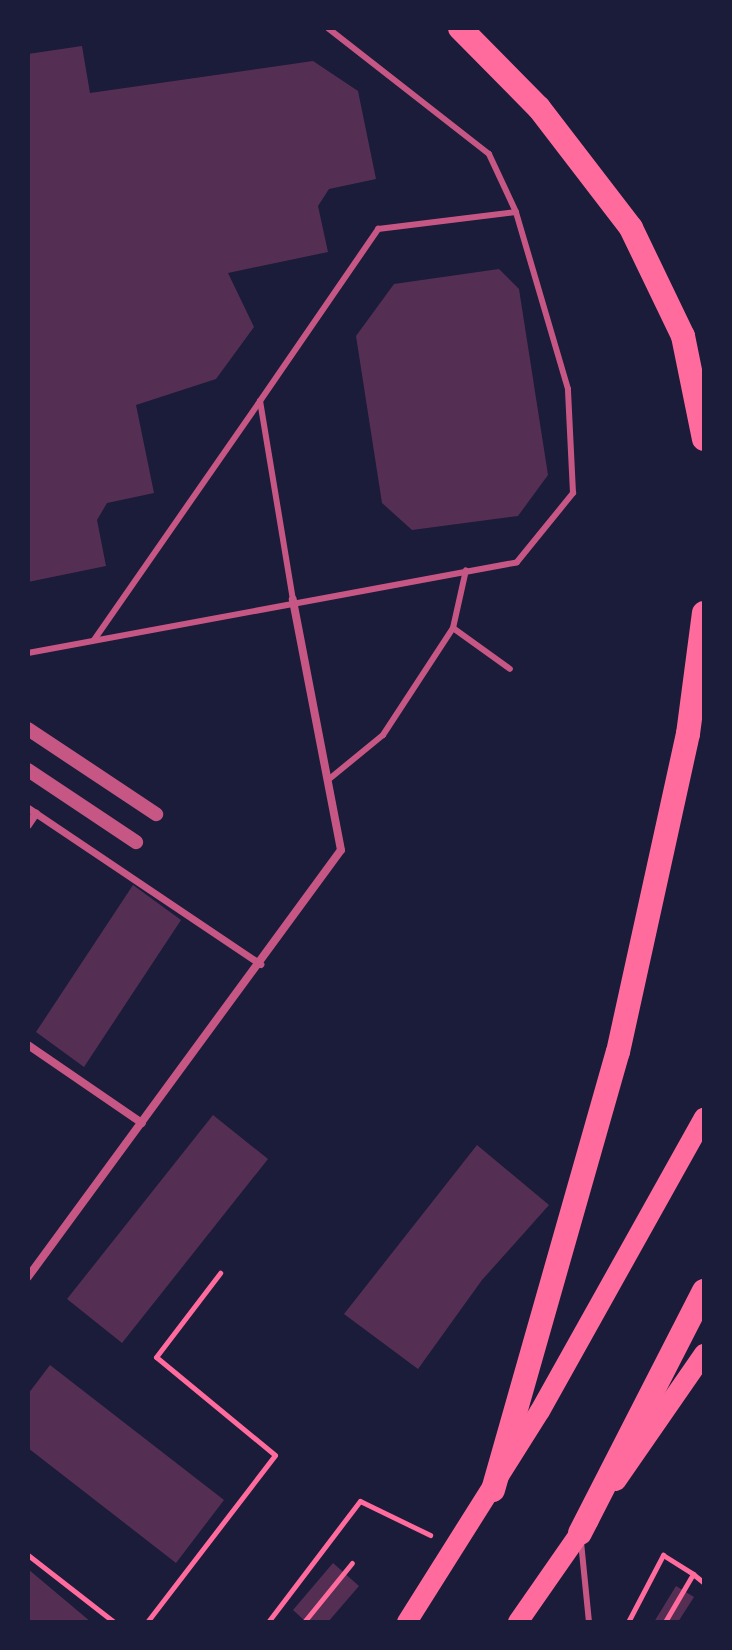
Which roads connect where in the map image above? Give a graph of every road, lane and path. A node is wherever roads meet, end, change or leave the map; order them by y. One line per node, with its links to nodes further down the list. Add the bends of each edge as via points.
1 (328, 28): 3 (lane, via 489,154)
2 (460, 28): 5 (highway, via 539,108 631,228 683,336)
3 (516, 212): 4 (lane, via 378,229); 6 (lane, via 568,389 573,493 517,562)
4 (260, 401): 7 (lane); 10 (lane)
5 (704, 439)
6 (466, 570): 7 (lane); 9 (lane)
7 (293, 600): 10 (lane); 15 (street)
8 (704, 613): 28 (highway, via 688,734 618,1052)
9 (453, 628): 12 (lane); 15 (lane, via 383,735)
10 (94, 640): 11 (lane)
11 (28, 653)
12 (510, 669)
13 (28, 729): 17 (street)
14 (28, 770): 19 (street)
15 (328, 780): 20 (street, via 341,850)
16 (32, 811): 18 (street); 20 (street)
17 (156, 814)
18 (28, 825)
19 (136, 842)
20 (260, 964): 23 (street)
21 (28, 1045): 23 (street)
22 (704, 1118): 28 (main road)
23 (142, 1123): 25 (street)
24 (220, 1273): 36 (path, via 156,1357 275,1455)
25 (28, 1277)
26 (704, 1291): 29 (highway)
27 (704, 1354): 29 (main road)
28 (493, 1490): 30 (main road)
29 (580, 1533): 40 (main road); 41 (lane)
30 (455, 1550): 37 (path, via 360,1501); 39 (main road)
31 (28, 1555): 35 (path)
32 (352, 1563): 38 (path)
33 (693, 1574): 34 (path); 42 (path, via 663,1555); 43 (path)
34 (704, 1583)
35 (114, 1622)
36 (147, 1622)
37 (268, 1622)
38 (304, 1622)
39 (407, 1622)
40 (518, 1622)
41 (589, 1622)
42 (628, 1622)
43 (665, 1622)

